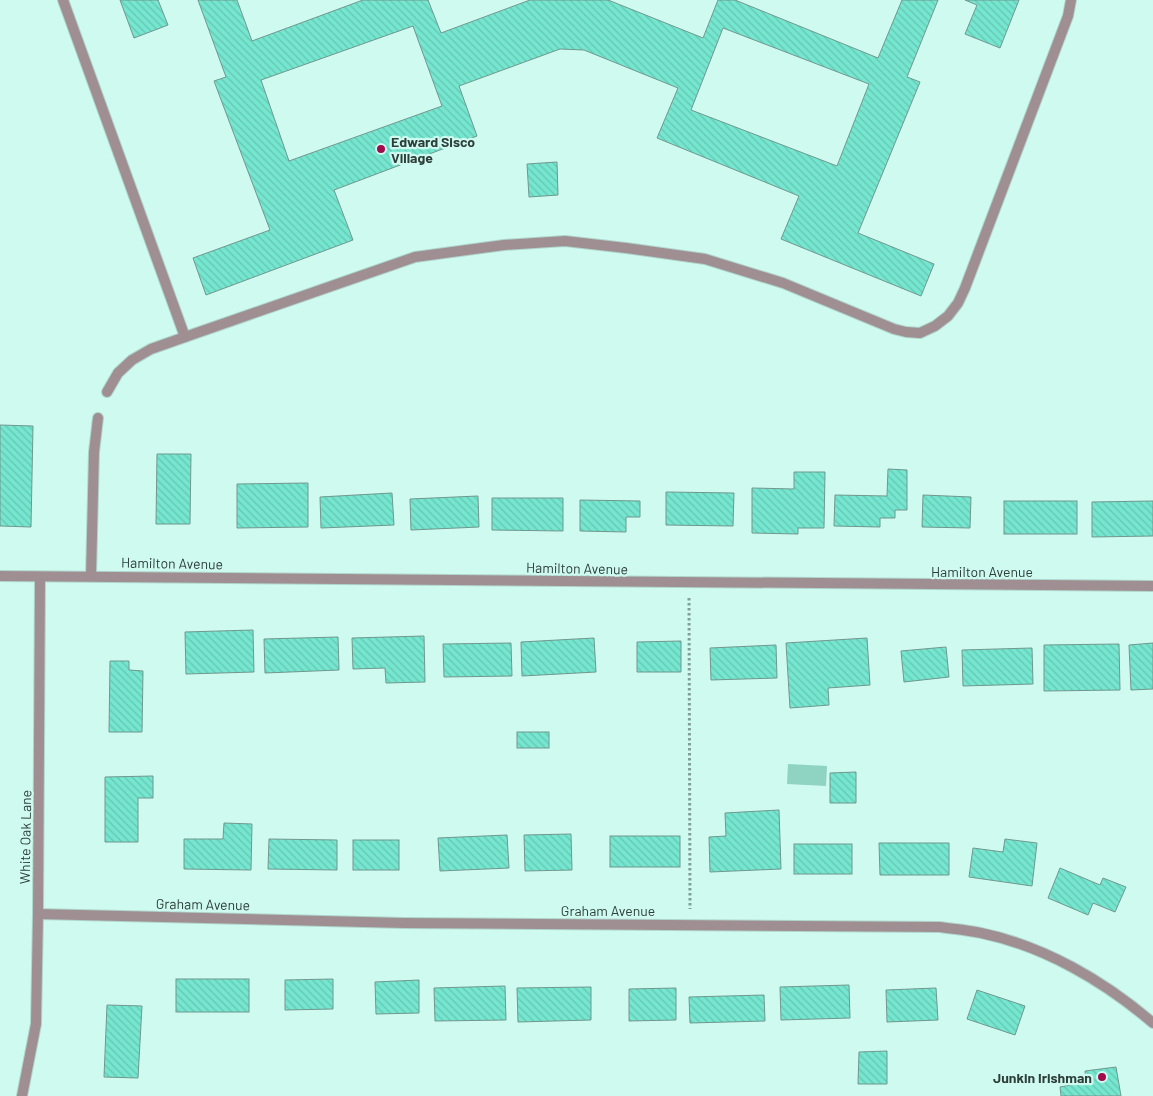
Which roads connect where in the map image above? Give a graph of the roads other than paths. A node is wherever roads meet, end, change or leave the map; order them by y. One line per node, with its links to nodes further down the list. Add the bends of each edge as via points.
1 (63, 0): 3 (street)
2 (1072, 0): 3 (street, via 966,288 948,316 920,333 894,329 783,283 705,259 565,241 415,257)
3 (185, 337): 4 (street, via 150,349 132,360 118,373)
4 (107, 392)
5 (98, 418): 7 (street)
6 (0, 576): 8 (street, Hamilton Avenue)
7 (91, 576): 8 (street, Hamilton Avenue); 9 (street, Hamilton Avenue)
8 (40, 577): 10 (street, White Oak Lane)
9 (1153, 586)
10 (38, 914): 11 (street, Graham Avenue, via 404,923 939,927 981,933 1024,946 1066,964 1107,988); 12 (street, White Oak Lane, via 36,1024)
11 (1153, 1024)
12 (22, 1096)

